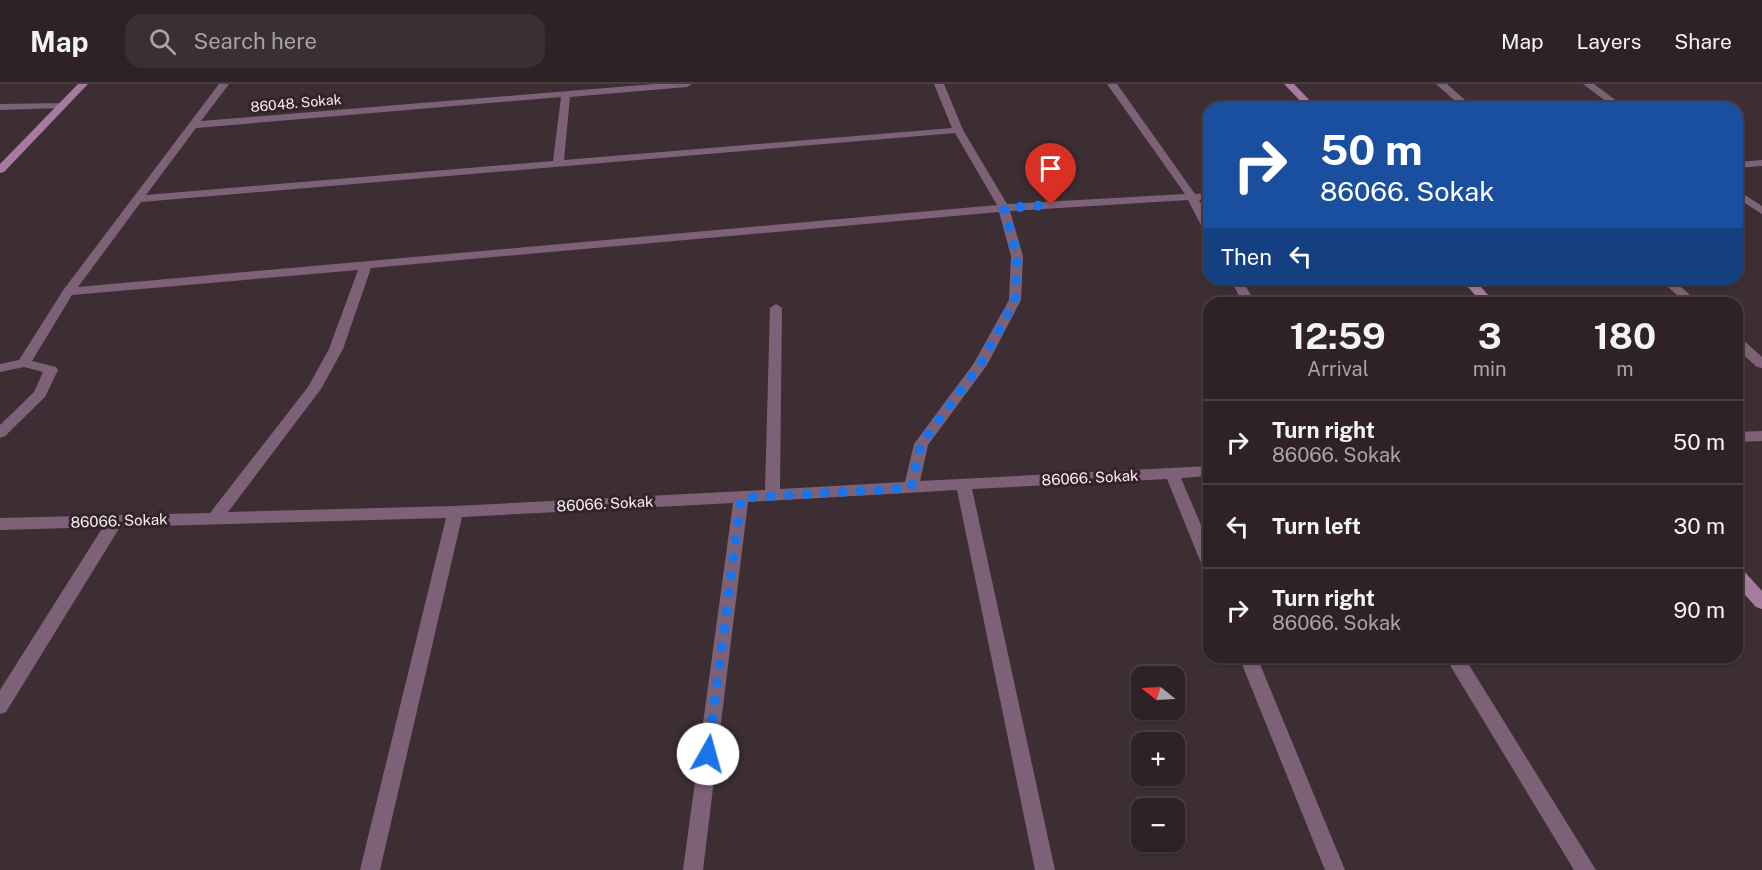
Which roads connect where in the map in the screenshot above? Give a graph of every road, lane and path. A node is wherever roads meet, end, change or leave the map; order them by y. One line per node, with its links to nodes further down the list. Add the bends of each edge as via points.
1 (83, 84): 13 (street)
2 (224, 84): 15 (street)
3 (687, 84): 9 (street, 86048. Sokak)
4 (939, 84): 16 (street)
5 (1112, 84): 22 (street)
6 (1289, 84): 10 (street)
7 (1441, 84): 11 (street)
8 (1588, 84): 12 (street)
9 (566, 94): 15 (street, 86048. Sokak); 17 (street)
10 (1306, 102)
11 (1462, 102)
12 (1613, 102)
13 (62, 105): 14 (street); 20 (street)
14 (0, 107)
15 (194, 124): 24 (street)
16 (958, 130): 17 (street); 25 (street)
17 (558, 164): 24 (street)
18 (1762, 164): 19 (street)
19 (1743, 165)
20 (0, 170)
21 (1203, 196): 22 (street)
22 (1192, 197): 25 (street); 27 (street)
23 (1743, 197): 26 (street)
24 (139, 199): 31 (street)
25 (1004, 208): 28 (street); 45 (street, via 1017,256 1015,300 980,365 921,444)
26 (1762, 211)
27 (1203, 218)
28 (366, 265): 31 (street); 49 (street, via 336,349 314,389)
29 (1472, 285): 32 (street)
30 (1672, 285): 33 (street)
31 (68, 292): 36 (street)
32 (1484, 297)
33 (1686, 297)
34 (776, 308): 46 (street)
35 (1743, 347): 37 (street)
36 (24, 363): 38 (street); 39 (street, via 51,370 40,394)
37 (1762, 364)
38 (0, 368)
39 (0, 433)
40 (1762, 435): 41 (street)
41 (1743, 437)
42 (1203, 471): 43 (street, 86066. Sokak)
43 (1172, 473): 44 (street, 86066. Sokak); 52 (street)
44 (963, 485): 45 (street, 86066. Sokak); 60 (street)
45 (911, 488): 46 (street, 86066. Sokak)
46 (772, 496): 47 (street, 86066. Sokak)
47 (741, 498): 48 (street, 86066. Sokak); 59 (street)
48 (455, 512): 49 (street, 86066. Sokak); 58 (street)
49 (215, 518): 50 (street, 86066. Sokak)
50 (115, 521): 51 (street, 86066. Sokak); 57 (street)
51 (0, 524)
52 (1203, 548)
53 (1743, 581): 54 (street)
54 (1762, 602)
55 (1250, 663): 61 (street)
56 (1458, 663): 62 (street)
57 (0, 706)
58 (370, 870)
59 (693, 870)
60 (1045, 870)
61 (1335, 870)
62 (1586, 870)

